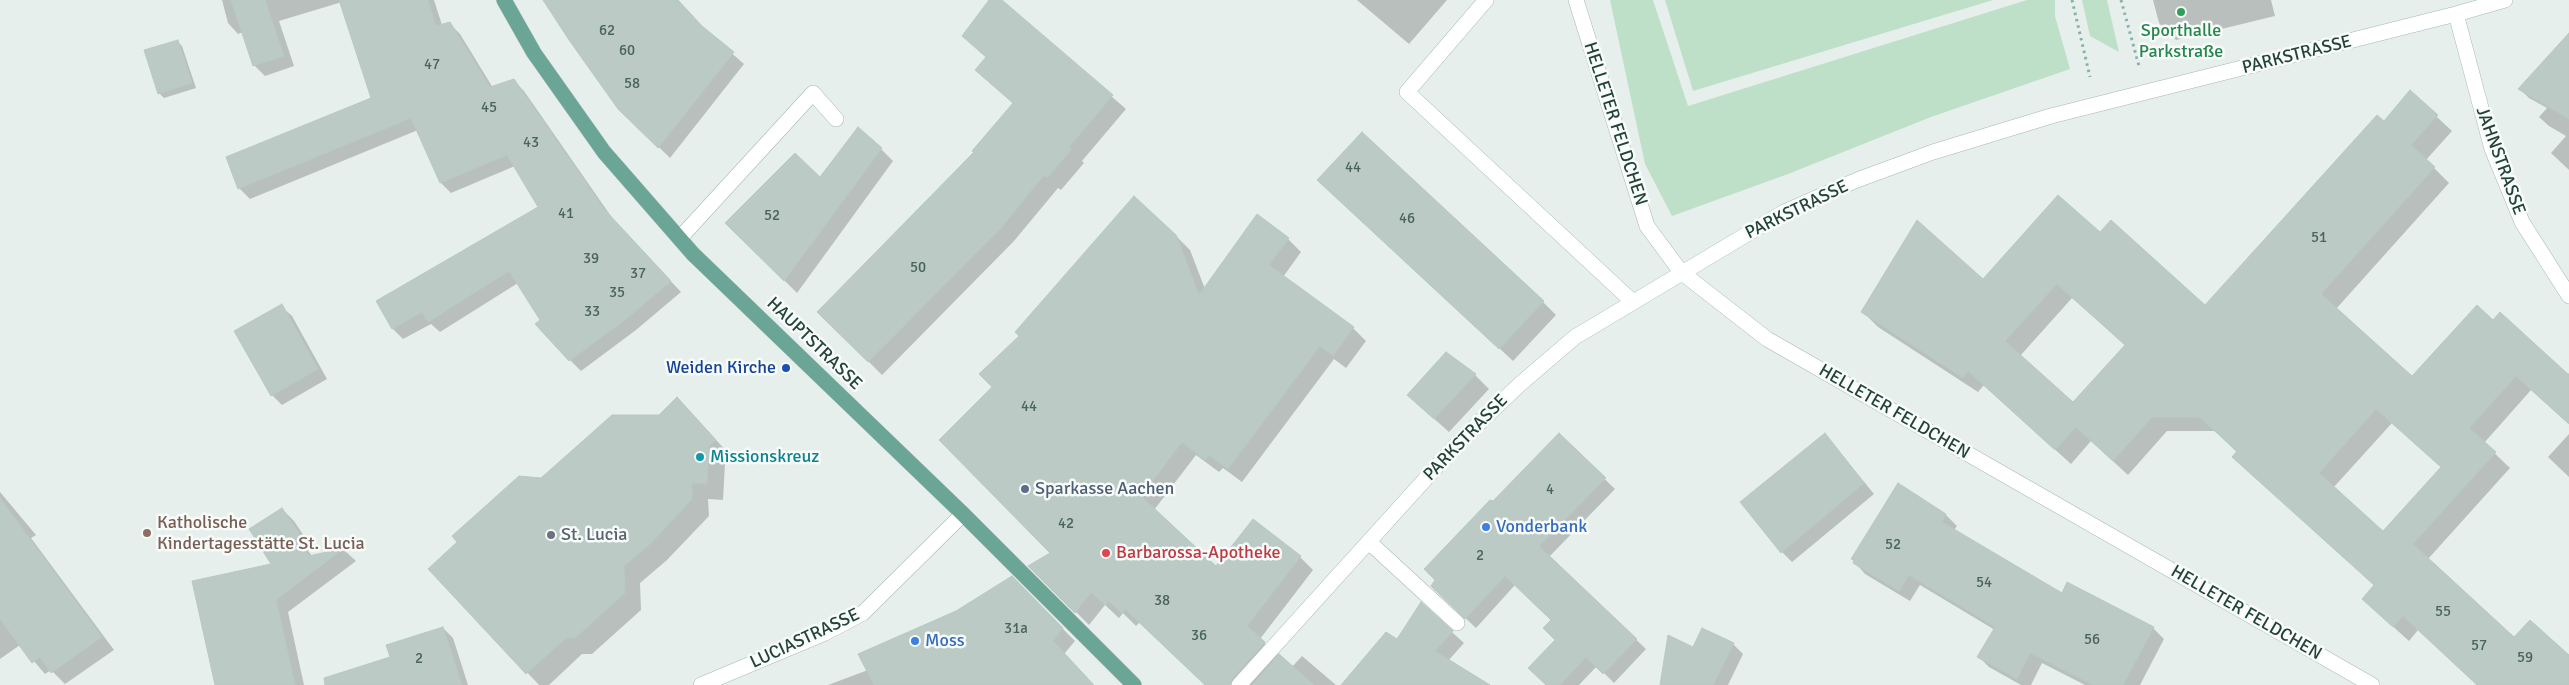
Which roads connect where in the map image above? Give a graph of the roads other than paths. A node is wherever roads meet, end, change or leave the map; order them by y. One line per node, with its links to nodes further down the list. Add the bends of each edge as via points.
1 (504, 0): 7 (main road, HAUPTSTRASSE, via 534,53 604,152)
2 (1486, 0): 10 (street, via 1407,92)
3 (1576, 0): 8 (street, HELLETER FELDCHEN, via 1647,226)
4 (2504, 0): 5 (street, PARKSTRASSE)
5 (2456, 14): 8 (street, PARKSTRASSE, via 2097,104 1933,152 1856,180 1784,212); 9 (street, JAHNSTRASSE, via 2492,149 2522,222)
6 (836, 119): 7 (street, via 813,92)
7 (680, 238): 11 (main road, HAUPTSTRASSE, via 743,304)
8 (1680, 272): 10 (street, PARKSTRASSE); 17 (street, HELLETER FELDCHEN, via 1767,339)
9 (2569, 296)
10 (1633, 302): 12 (street, PARKSTRASSE, via 1576,337 1519,384 1458,443)
11 (963, 514): 14 (street, LUCIASTRASSE, via 863,614); 15 (main road, HAUPTSTRASSE)
12 (1369, 542): 13 (street); 16 (street, PARKSTRASSE)
13 (1457, 623)
14 (701, 685)
15 (1134, 685)
16 (1239, 685)
17 (2372, 685)

